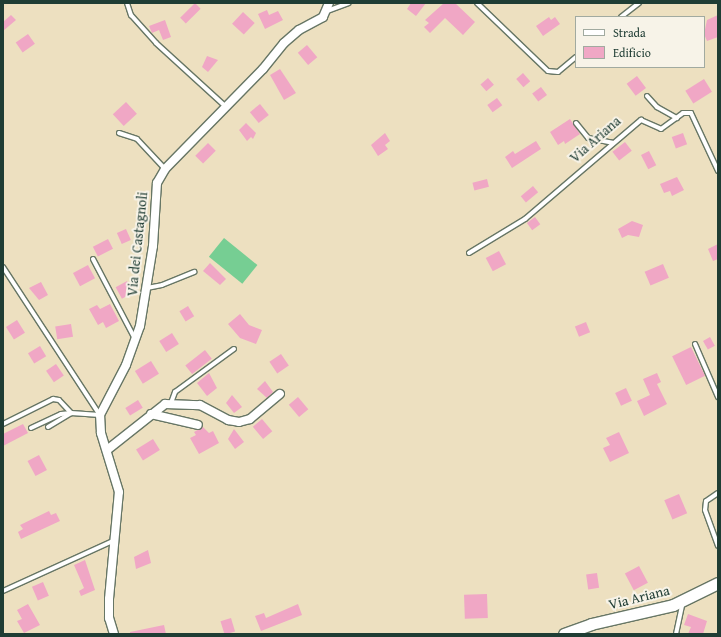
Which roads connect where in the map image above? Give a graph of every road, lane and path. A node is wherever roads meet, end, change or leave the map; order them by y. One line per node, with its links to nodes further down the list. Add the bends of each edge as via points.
1 (127, 3): 9 (lane, via 131,15 156,43)
2 (349, 3): 5 (lane, Via dei Castagnoli)
3 (477, 3): 7 (lane, via 548,71 558,72)
4 (639, 3): 6 (lane)
5 (328, 7): 9 (street, Via dei Castagnoli, via 321,19 287,40)
6 (622, 16)
7 (575, 58)
8 (647, 96): 10 (lane, via 657,107)
9 (226, 107): 14 (street, Via dei Castagnoli)
10 (677, 118): 13 (lane, Via Ariana, via 661,129 641,120); 15 (lane, Via Ariana, via 686,112 693,116)
11 (576, 123): 13 (lane, via 588,138)
12 (119, 132): 14 (lane, via 137,139)
13 (613, 143): 16 (lane, Via Ariana, via 525,219)
14 (165, 168): 20 (street, Via dei Castagnoli, via 156,191 153,246)
15 (718, 172)
16 (469, 253)
17 (93, 259): 21 (lane)
18 (3, 268): 29 (lane)
19 (195, 272): 20 (lane)
20 (147, 288): 21 (street, Via dei Castagnoli)
21 (136, 340): 29 (street, Via dei Castagnoli)
22 (695, 344): 25 (lane)
23 (234, 349): 26 (lane, via 175,392)
24 (280, 394): 26 (street, via 250,419 239,422 225,418 200,404)
25 (718, 397)
26 (171, 403): 28 (street, via 163,404)
27 (71, 414): 29 (lane); 30 (lane, via 59,400 53,399); 32 (lane); 33 (lane, via 60,414)
28 (151, 414): 31 (street); 34 (street)
29 (100, 415): 34 (street)
30 (3, 424)
31 (198, 424)
32 (48, 427)
33 (31, 428)
34 (107, 450): 36 (street, via 119,492)
35 (718, 493): 37 (lane, via 706,501 705,510)
36 (115, 540): 39 (lane); 41 (street, via 108,610)
37 (718, 546)
38 (718, 583): 40 (main road, Via Ariana)
39 (3, 591)
40 (683, 601): 42 (main road, Via Ariana, via 591,624); 43 (lane)
41 (114, 634)
42 (564, 634)
43 (676, 634)

